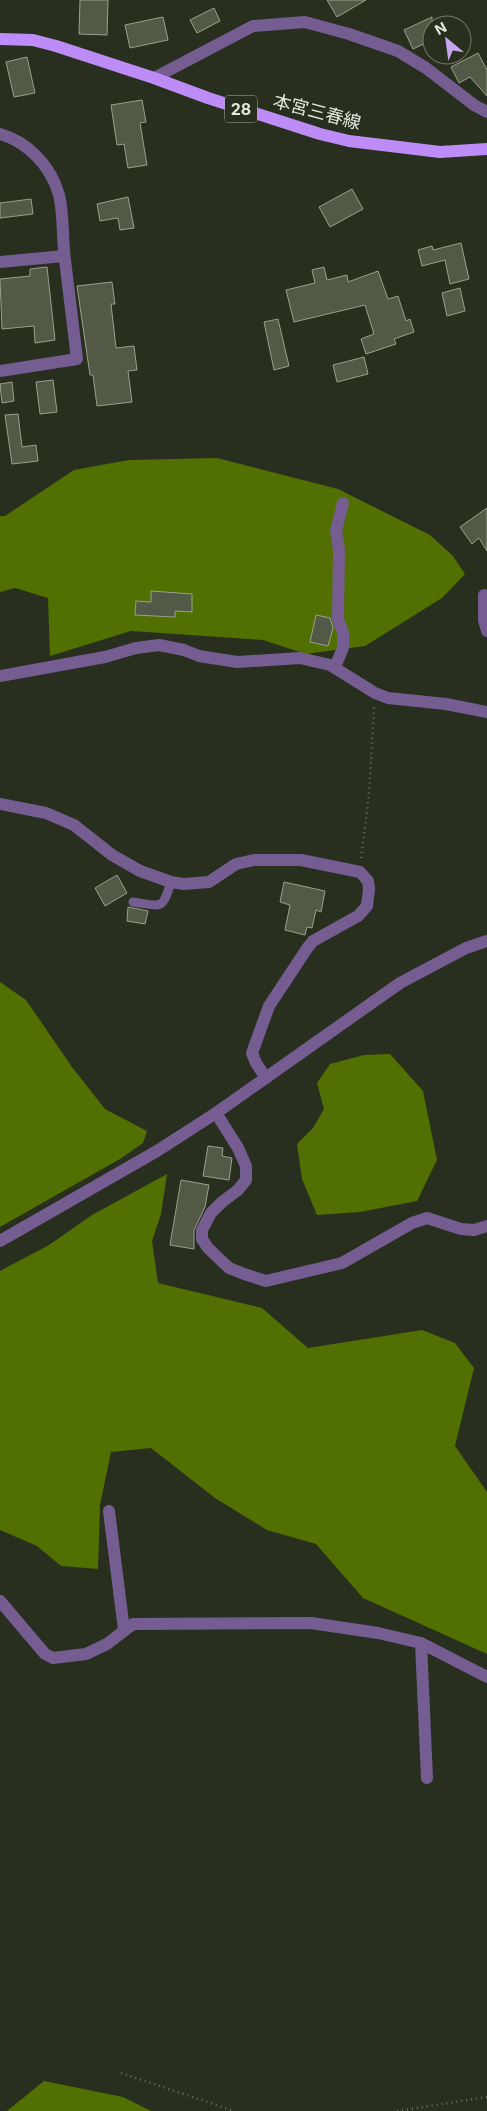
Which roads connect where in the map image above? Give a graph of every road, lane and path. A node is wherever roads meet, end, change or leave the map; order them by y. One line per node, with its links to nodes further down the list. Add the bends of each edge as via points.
1 (0, 39): 2 (main road, 本宮三春線 / 28, via 33,40)
2 (154, 78): 3 (street, via 253,26 305,22 398,51); 5 (main road, 本宮三春線 / 28, via 303,129 349,141 440,152)
3 (487, 112)
4 (0, 134): 6 (street, via 29,149 51,178 59,196)
5 (487, 149)
6 (64, 256): 7 (street); 8 (street, via 77,359)
7 (0, 262)
8 (0, 371)
9 (343, 503): 12 (street, via 336,531 339,550 338,619 344,633 343,648)
10 (484, 595): 11 (street)
11 (486, 623)
12 (335, 668): 13 (street, via 300,658 237,662 159,645); 14 (street)
13 (0, 676)
14 (375, 693): 15 (street, via 388,698); 17 (path, via 370,795)
15 (487, 712)
16 (0, 804): 18 (street, via 46,813 74,825 112,855 140,871)
17 (360, 872): 18 (street, via 301,860 254,860 236,864 209,882); 21 (street, via 368,881 367,906 347,924 313,941 269,1006 252,1053)
18 (171, 882): 19 (lane, via 163,903)
19 (133, 902)
20 (487, 941): 21 (street, via 466,948 400,983)
21 (266, 1078): 22 (street)
22 (216, 1113): 23 (street, via 246,1166 246,1180 211,1213 202,1230 202,1239 208,1248 229,1268 266,1281 333,1266 427,1218 460,1229 474,1230); 24 (street, via 157,1151)
23 (487, 1226)
24 (0, 1241)
25 (109, 1511): 27 (street)
26 (0, 1601): 27 (street, via 45,1654 53,1658 86,1654 107,1644)
27 (124, 1630): 28 (street, via 133,1624 311,1623 369,1631)
28 (421, 1643): 29 (street); 30 (street)
29 (487, 1677)
30 (427, 1778)
31 (121, 2073): 33 (path)
32 (487, 2097): 34 (path)
33 (234, 2111)
34 (397, 2111)

